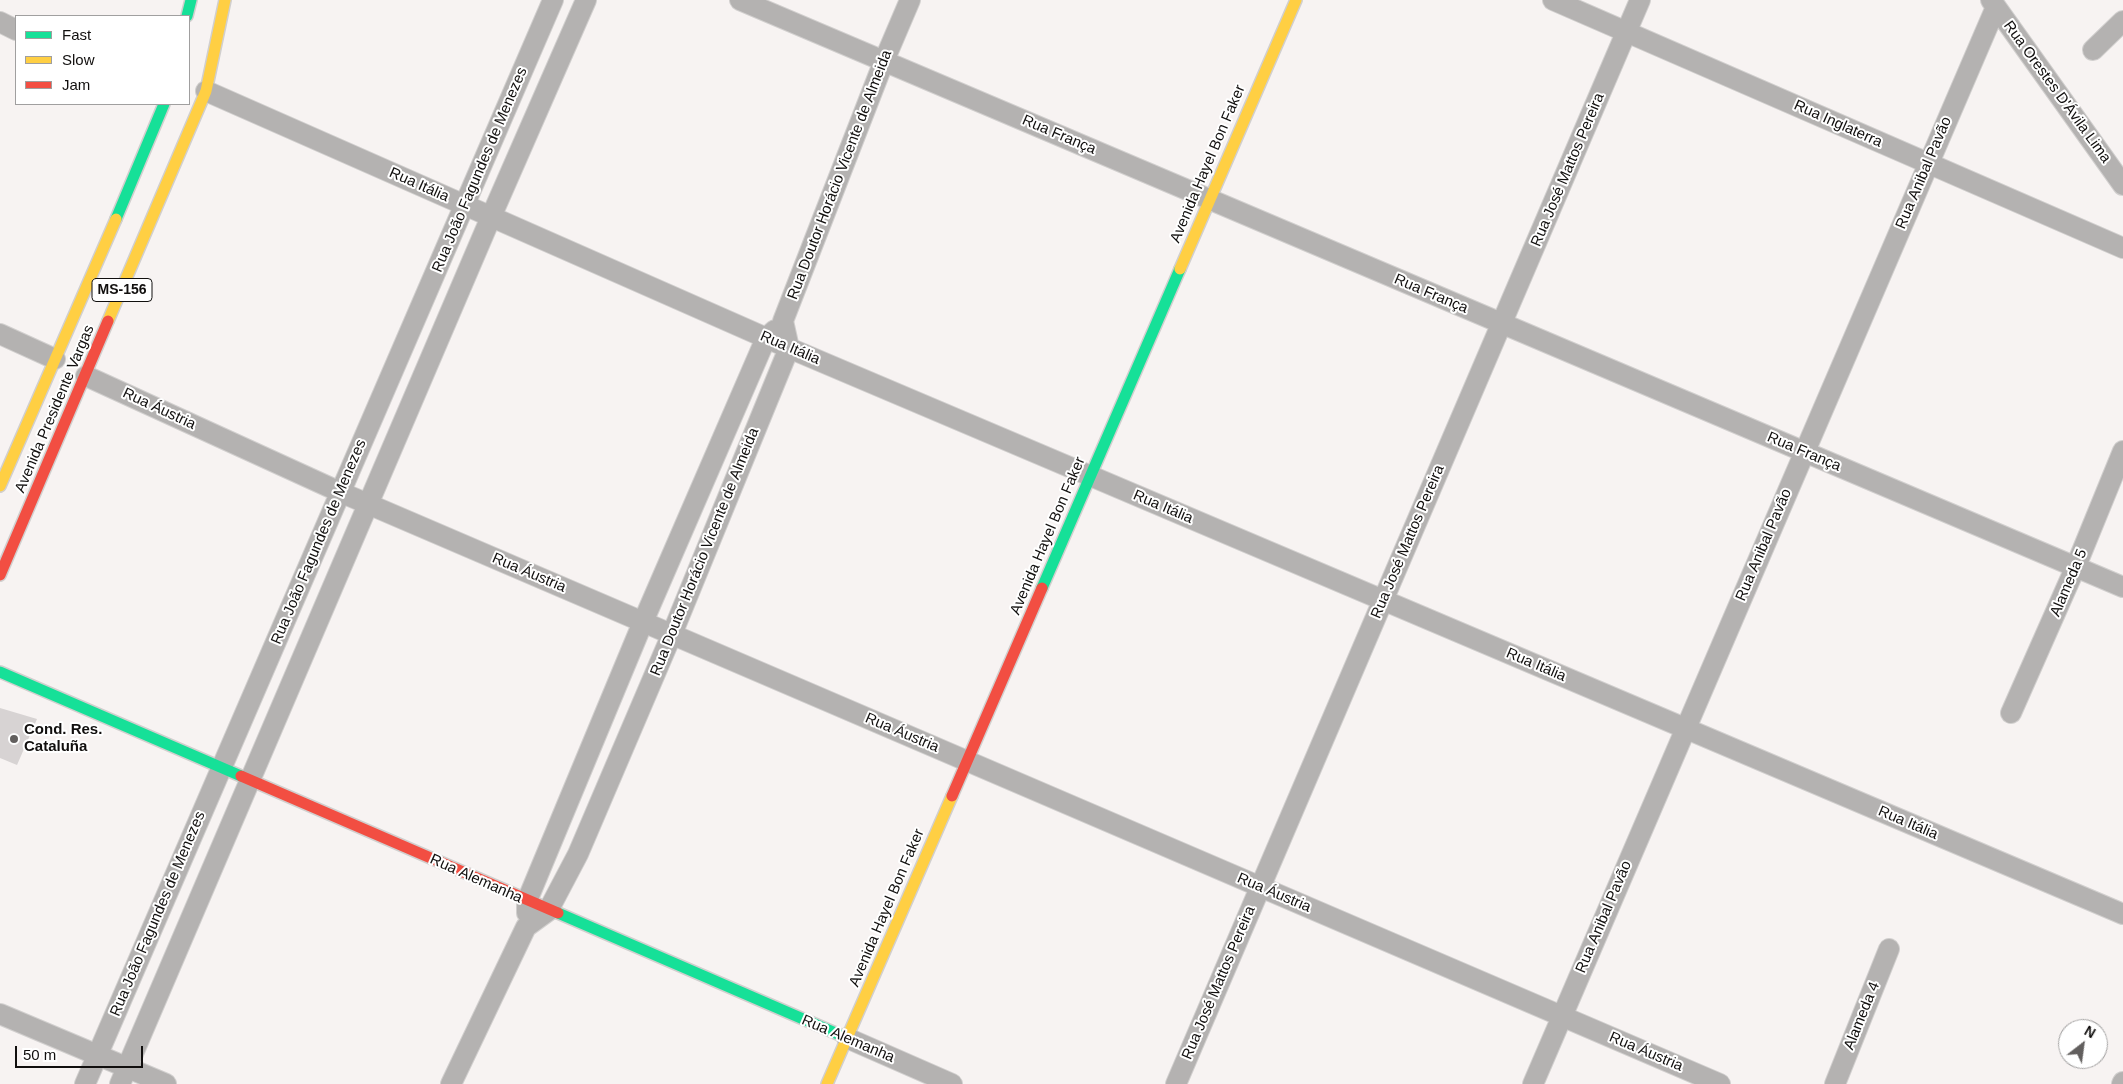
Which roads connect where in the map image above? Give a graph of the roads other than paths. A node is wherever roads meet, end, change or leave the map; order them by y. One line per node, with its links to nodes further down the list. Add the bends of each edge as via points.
1 (191, 0): 11 (street)
2 (225, 0): 18 (street, Avenida Presidente Vargas / MS-156)
3 (553, 0): 23 (street, Rua João Fagundes de Menezes)
4 (586, 0): 24 (street, Rua João Fagundes de Menezes)
5 (740, 0): 17 (street, Rua França)
6 (910, 0): 17 (street, Rua Doutor Horácio Vicente de Almeida)
7 (1296, 0): 22 (street, Avenida Hayel Bon Faker)
8 (1553, 0): 15 (street, Rua Inglaterra)
9 (1640, 0): 15 (street, Rua José Mattos Pereira)
10 (1993, 3): 20 (street, Rua Anibal Pavão); 21 (street, Rua Orestes D'Ávila Lima)
11 (187, 15)
12 (0, 22): 14 (street)
13 (2123, 22): 16 (street)
14 (15, 30)
15 (1626, 32): 20 (street, Rua Inglaterra); 27 (street, Rua José Mattos Pereira)
16 (2094, 50)
17 (884, 61): 22 (street, Rua França); 26 (street, Rua Doutor Horácio Vicente de Almeida)
18 (206, 91): 23 (street, Rua Itália); 32 (street, Avenida Presidente Vargas / MS-156)
19 (164, 105): 31 (street, Avenida Presidente Vargas)
20 (1928, 164): 25 (street, Rua Inglaterra); 34 (street, Rua Anibal Pavão)
21 (2123, 185)
22 (1210, 199): 27 (street, Rua França); 35 (street, Avenida Hayel Bon Faker)
23 (464, 205): 24 (street, Rua Itália); 37 (street, Rua João Fagundes de Menezes)
24 (491, 217): 29 (street, Rua Itália); 38 (street, Rua João Fagundes de Menezes)
25 (2123, 248)
26 (783, 321): 29 (street); 30 (street)
27 (1502, 324): 34 (street, Rua França); 42 (street, Rua José Mattos Pereira)
28 (0, 334): 31 (street)
29 (766, 338): 30 (street, Rua Itália); 43 (street, Rua Doutor Horácio Vicente de Almeida)
30 (789, 348): 35 (street, Rua Itália); 44 (street, Rua Doutor Horácio Vicente de Almeida)
31 (55, 360): 36 (street, Avenida Presidente Vargas)
32 (86, 376): 37 (street, Rua Áustria); 40 (street, Avenida Presidente Vargas / MS-156)
33 (2123, 451): 39 (street, Alameda 5)
34 (1804, 452): 39 (street, Rua França); 47 (street, Rua Anibal Pavão)
35 (1090, 476): 42 (street, Rua Itália); 48 (street, Avenida Hayel Bon Faker)
36 (0, 486)
37 (340, 492): 38 (street, Rua Áustria); 49 (street, Rua João Fagundes de Menezes)
38 (368, 504): 43 (street, Rua Áustria); 50 (street, Rua João Fagundes de Menezes)
39 (2076, 566): 41 (street, Rua França); 46 (street, Alameda 5)
40 (0, 575)
41 (2123, 587)
42 (1383, 600): 47 (street, Rua Itália); 51 (street, Rua José Mattos Pereira)
43 (643, 622): 44 (street, Rua Áustria); 52 (street, Rua Doutor Horácio Vicente de Almeida)
44 (672, 634): 48 (street, Rua Áustria); 53 (street, Rua Doutor Horácio Vicente de Almeida, via 578,854)
45 (0, 672): 49 (street, Rua Alemanha)
46 (2011, 713)
47 (1686, 728): 54 (street, Rua Itália); 58 (street, Rua Anibal Pavão)
48 (967, 761): 51 (street, Rua Áustria); 59 (street, Avenida Hayel Bon Faker)
49 (221, 768): 50 (street, Rua Alemanha); 60 (street, Rua João Fagundes de Menezes)
50 (250, 780): 52 (street, Rua Alemanha); 61 (street, Rua João Fagundes de Menezes)
51 (1261, 887): 58 (street, Rua Áustria); 67 (street, Rua José Mattos Pereira)
52 (527, 901): 53 (street, Rua Alemanha); 55 (street)
53 (548, 911): 55 (street, Rua Doutor Horácio Vicente de Almeida); 59 (street, Rua Alemanha)
54 (2123, 914)
55 (526, 927): 64 (street, Rua Doutor Horácio Vicente de Almeida)
56 (1889, 949): 70 (street, Alameda 4)
57 (0, 1014): 60 (street)
58 (1562, 1016): 68 (street, Rua Anibal Pavão); 69 (street, Rua Áustria)
59 (847, 1038): 65 (street, Avenida Hayel Bon Faker); 66 (street, Rua Alemanha)
60 (97, 1055): 61 (street); 62 (street, Rua João Fagundes de Menezes)
61 (124, 1076): 63 (street)
62 (85, 1084)
63 (166, 1084)
64 (452, 1084)
65 (827, 1084)
66 (952, 1084)
67 (1176, 1084)
68 (1533, 1084)
69 (1720, 1084)
70 (1835, 1084)

